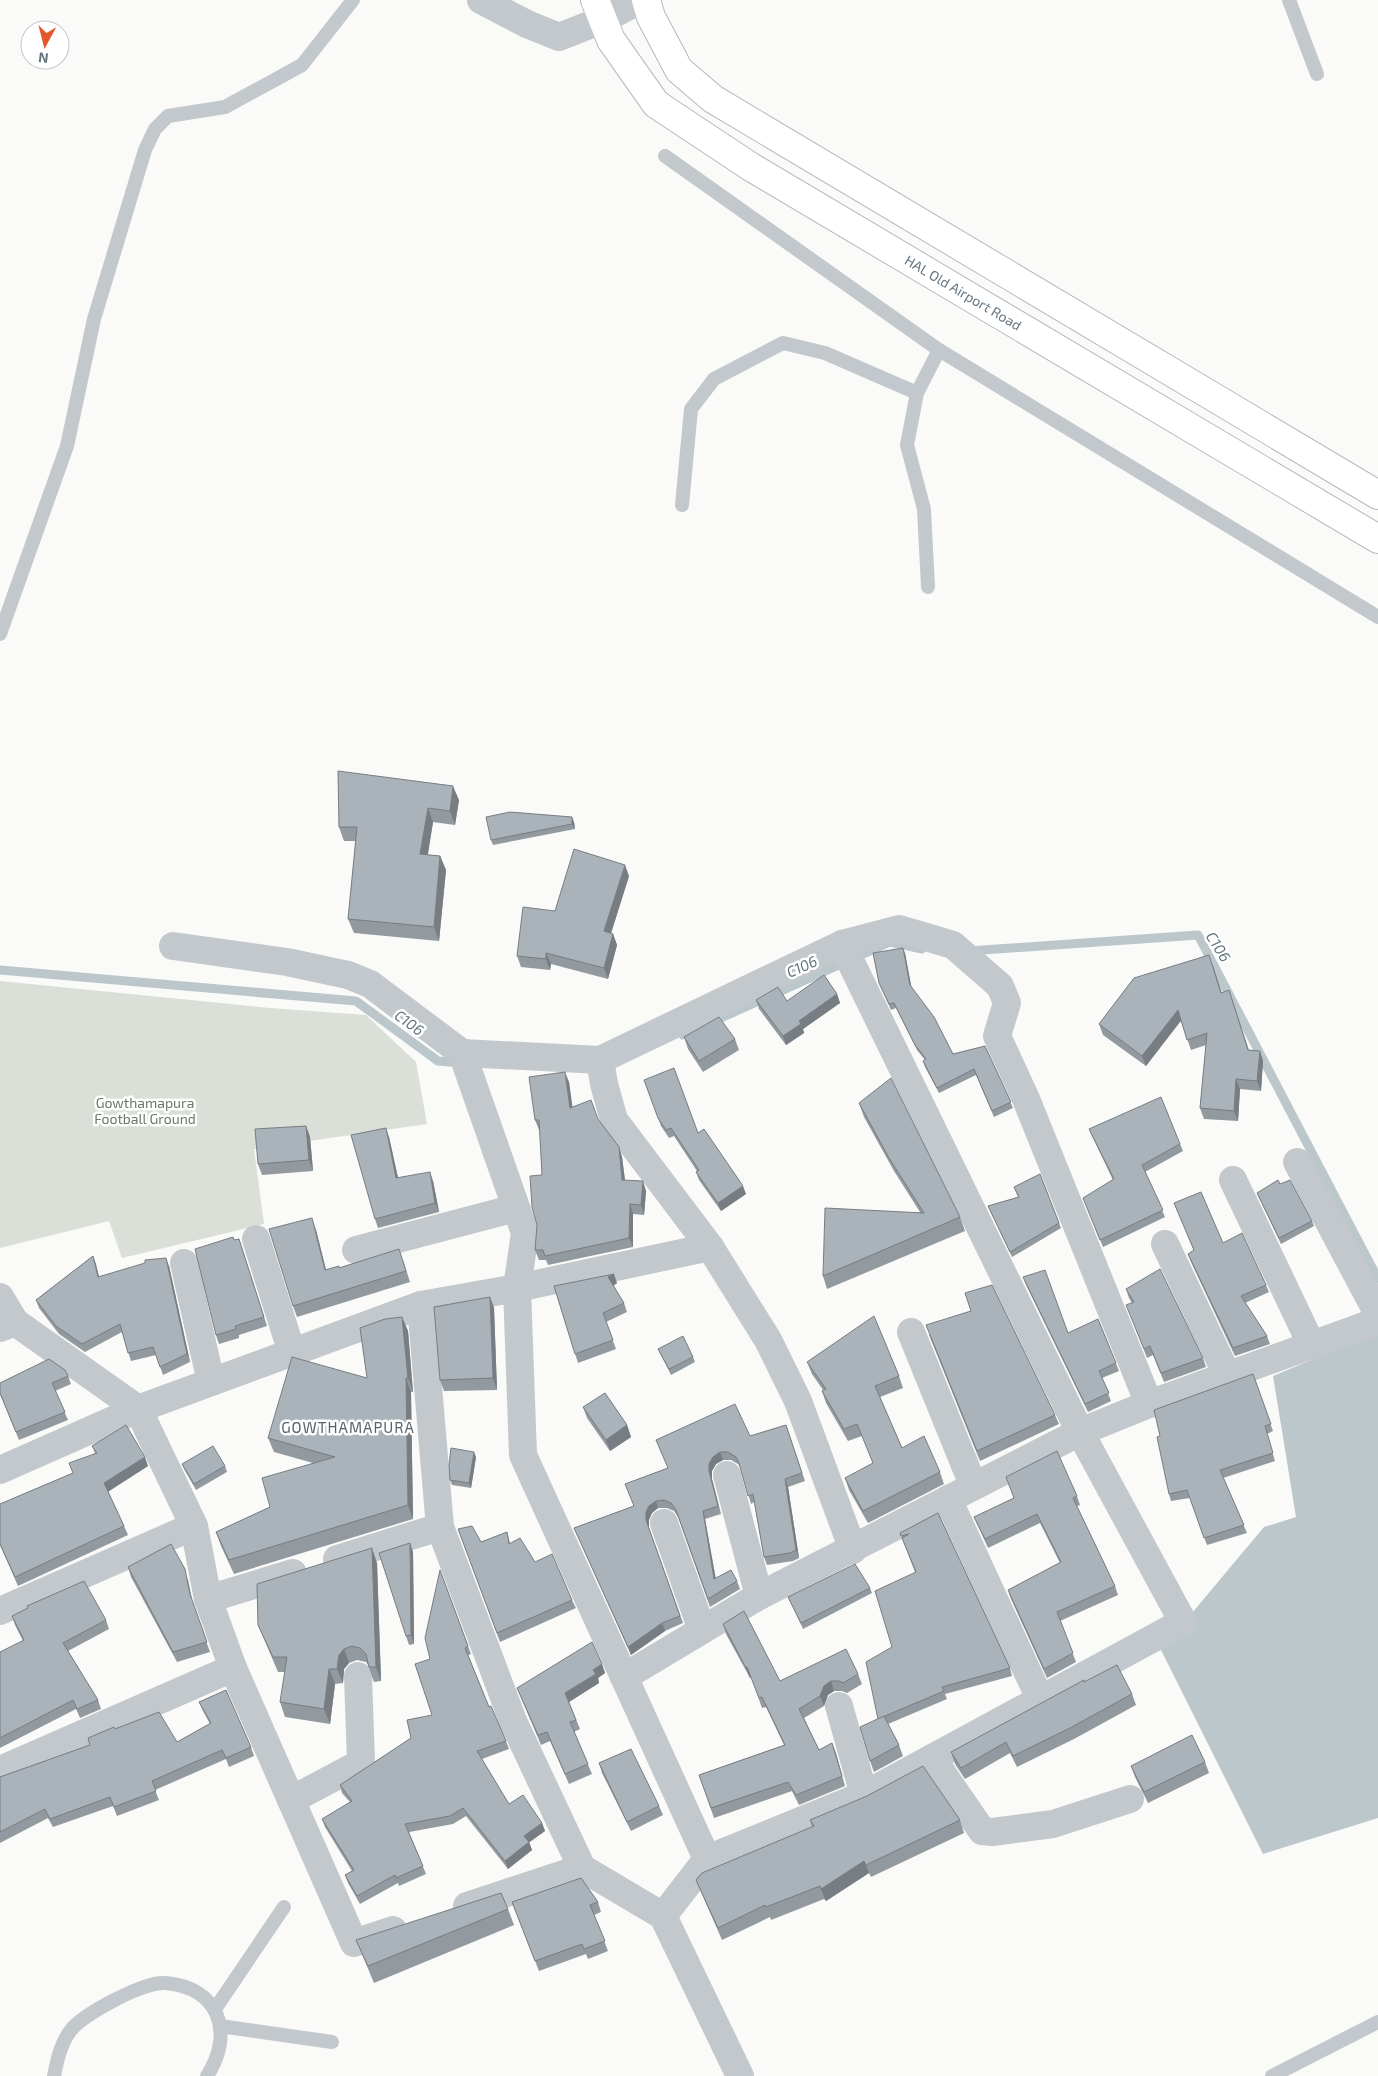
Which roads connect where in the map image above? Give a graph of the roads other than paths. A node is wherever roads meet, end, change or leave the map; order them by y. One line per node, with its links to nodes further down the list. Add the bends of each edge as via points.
1 (353, 0): 16 (lane, via 302,65 224,107 168,116 155,129 145,150 94,319 68,446)
2 (482, 0): 6 (street, via 559,37)
3 (640, 0): 6 (street)
4 (646, 0): 11 (main road, via 651,17 679,70 713,99)
5 (1289, 0): 7 (lane)
6 (598, 10): 13 (main road, HAL Old Airport Road, via 611,40 656,104 751,167)
7 (1317, 74)
8 (665, 156): 9 (lane)
9 (939, 350): 10 (lane); 15 (lane)
10 (917, 394): 12 (lane, via 825,353 783,343 714,379 691,409); 14 (lane, via 907,445 924,509)
11 (1378, 495)
12 (682, 505)
13 (1378, 539)
14 (928, 587)
15 (1378, 617)
16 (0, 634)
17 (842, 944): 20 (street); 40 (street, via 898,929 953,945 1000,986 1007,1003 998,1036); 42 (street)
18 (173, 946): 19 (street, via 287,962 348,975 370,984)
19 (462, 1053): 20 (street); 23 (street)
20 (601, 1069): 26 (street, via 614,1120)
21 (1297, 1162): 32 (street)
22 (1233, 1180): 36 (street)
23 (516, 1208): 27 (street); 29 (street, via 525,1233)
24 (256, 1239): 37 (street)
25 (1166, 1244): 38 (street)
26 (710, 1247): 29 (street); 50 (street, via 768,1340 798,1401)
27 (356, 1250)
28 (184, 1263): 39 (street)
29 (517, 1288): 31 (street); 57 (street, via 523,1455)
30 (0, 1297): 34 (street)
31 (421, 1305): 37 (street); 49 (street)
32 (1378, 1314)
33 (1378, 1321): 36 (street)
34 (7, 1325): 41 (street)
35 (911, 1332): 45 (street)
36 (1312, 1346): 38 (street)
37 (292, 1353): 39 (street)
38 (1228, 1377): 40 (street)
39 (211, 1382): 41 (street)
40 (1149, 1404): 42 (street)
41 (138, 1409): 43 (street); 48 (street)
42 (1080, 1432): 45 (street); 58 (street, via 1183,1622)
43 (0, 1470)
44 (727, 1475): 51 (street)
45 (973, 1485): 46 (street)
46 (948, 1498): 50 (street); 58 (street)
47 (664, 1524): 54 (street)
48 (194, 1526): 52 (street); 53 (street)
49 (440, 1528): 52 (street); 66 (street, via 513,1721)
50 (853, 1550): 51 (street)
51 (759, 1596): 54 (street)
52 (208, 1599): 55 (street)
53 (0, 1612)
54 (702, 1630): 57 (street)
55 (233, 1668): 61 (street); 64 (street)
56 (358, 1676): 64 (street, via 360,1763)
57 (624, 1677): 65 (street)
58 (1040, 1699): 60 (street)
59 (839, 1706): 62 (street)
60 (932, 1758): 62 (street); 63 (street, via 982,1831 1053,1824)
61 (0, 1770)
62 (864, 1795): 65 (street)
63 (1130, 1799)
64 (291, 1800): 70 (street, via 354,1943)
65 (707, 1858): 69 (street)
66 (582, 1868): 68 (street); 69 (street)
67 (284, 1907): 71 (lane)
68 (446, 1913)
69 (663, 1916): 78 (street)
70 (418, 1922)
71 (215, 2009): 73 (lane); 76 (lane, via 206,1998 186,1988 164,1983 144,1986 86,2017 71,2030)
72 (1378, 2022): 75 (lane)
73 (220, 2026): 74 (lane); 77 (lane, via 220,2048 216,2063)
74 (332, 2042)
75 (1300, 2070): 79 (lane)
76 (54, 2076)
77 (207, 2076)
78 (740, 2076)
79 (1272, 2076)

